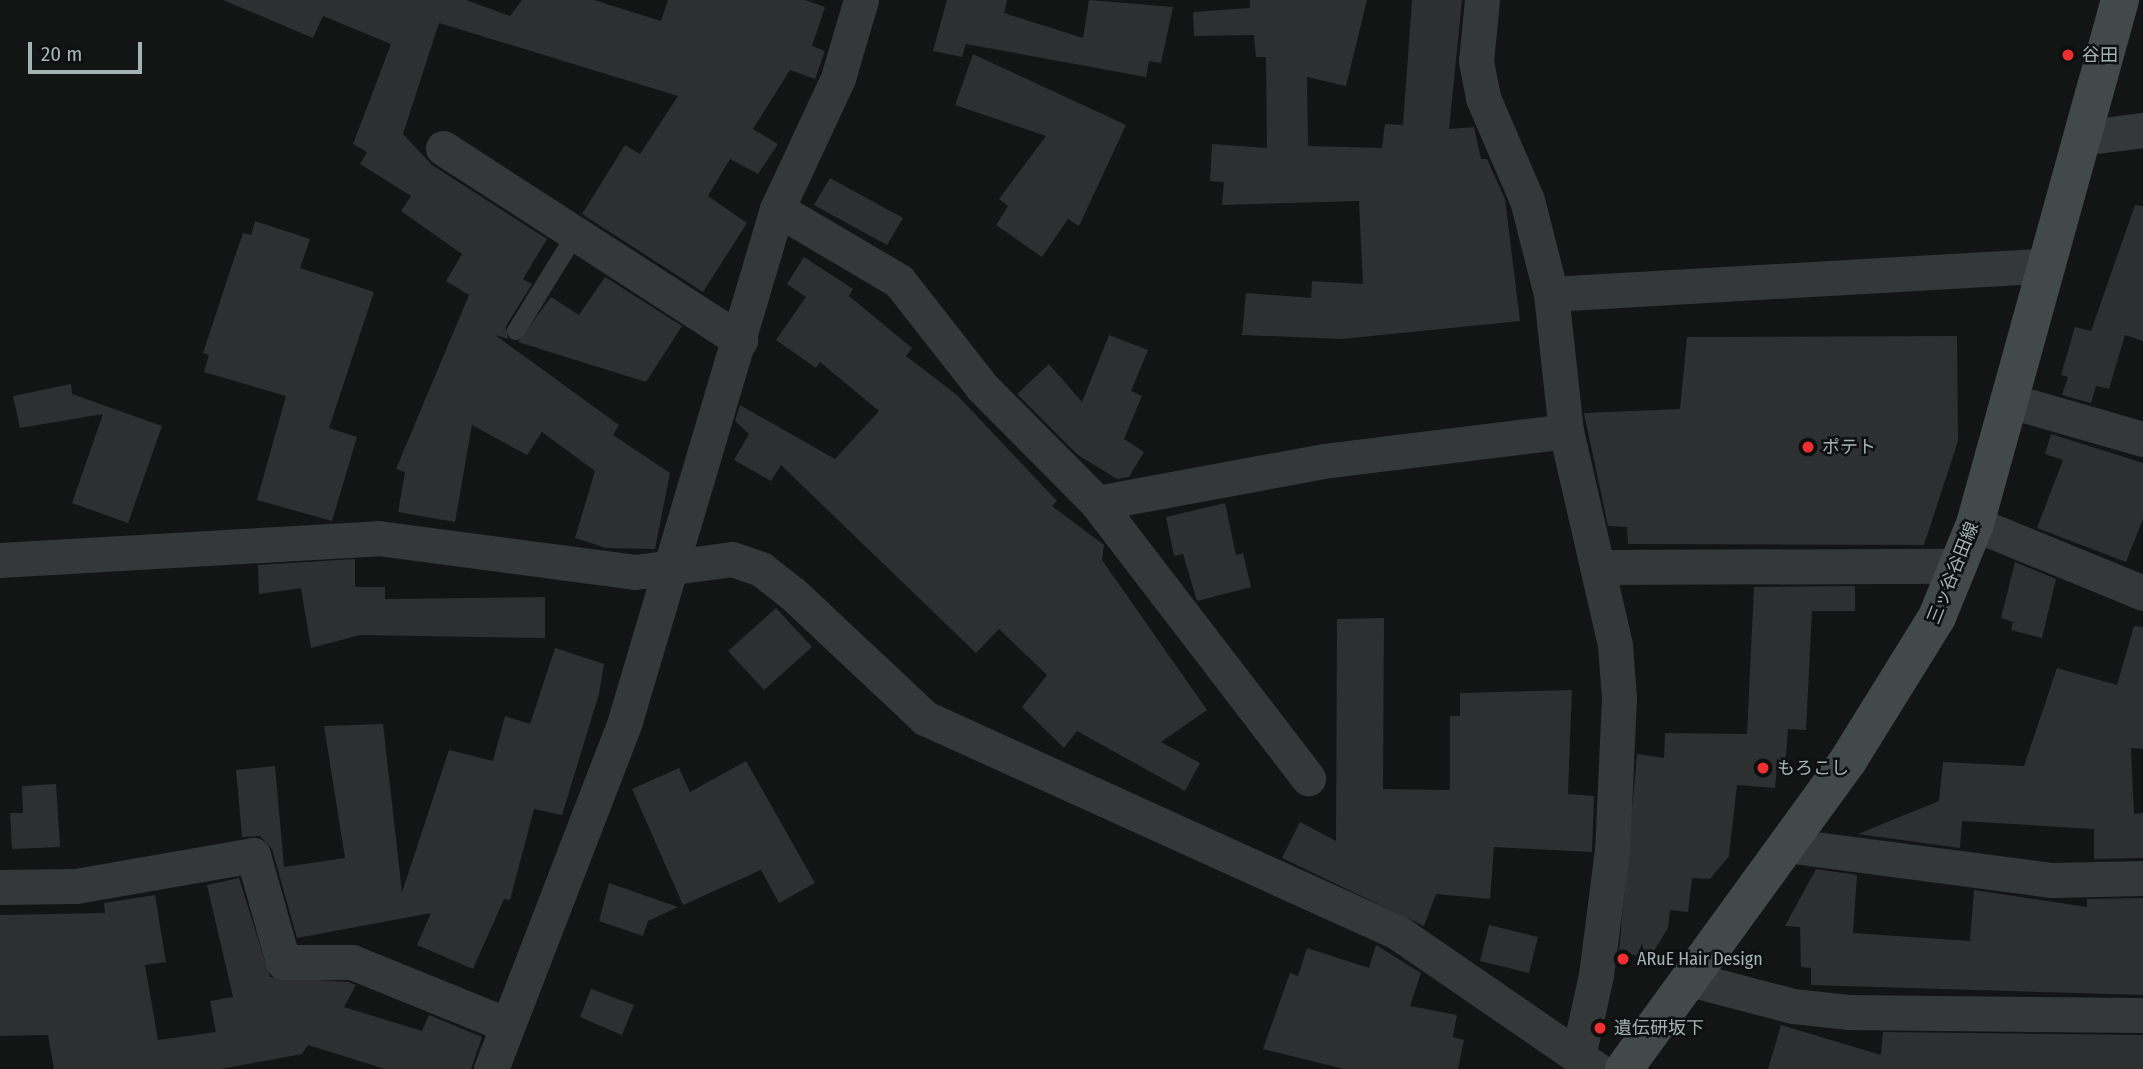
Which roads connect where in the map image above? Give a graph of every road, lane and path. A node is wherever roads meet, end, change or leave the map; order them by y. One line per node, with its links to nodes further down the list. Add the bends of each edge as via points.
1 (861, 0): 7 (street, via 838,78)
2 (1482, 0): 10 (street, via 1476,61 1483,98 1527,200)
3 (2120, 0): 5 (main road, 三ッ谷谷田線)
4 (2143, 130): 5 (street)
5 (2081, 138): 9 (main road, 三ッ谷谷田線)
6 (443, 148): 8 (street)
7 (777, 209): 12 (street); 16 (street, via 900,281 982,387)
8 (577, 232): 11 (lane); 12 (street)
9 (2044, 266): 10 (street); 13 (main road, 三ッ谷谷田線)
10 (1551, 294): 14 (street)
11 (516, 331)
12 (740, 340): 21 (street)
13 (2007, 400): 15 (street); 17 (main road, 三ッ谷谷田線)
14 (1566, 431): 16 (street, via 1323,461); 20 (street)
15 (2143, 439)
16 (1097, 503): 23 (street)
17 (1975, 524): 19 (main road, 三ッ谷谷田線); 22 (street)
18 (0, 560): 21 (street, via 378,538 623,570)
19 (1959, 566): 20 (street); 24 (main road, 三ッ谷谷田線, via 1885,706)
20 (1600, 567): 30 (street, via 1615,645 1618,761)
21 (671, 569): 29 (street, via 625,721); 30 (street, via 732,559 761,569 925,719 1397,932)
22 (2142, 591)
23 (1308, 778)
24 (1785, 845): 25 (street, via 2052,880); 27 (main road, 三ッ谷谷田線)
25 (2143, 877)
26 (0, 887): 29 (street, via 76,886 253,855 283,962 352,962)
27 (1690, 979): 28 (street, via 1793,1006 1848,1012); 32 (main road, 三ッ谷谷田線)
28 (2143, 1015)
29 (507, 1025): 31 (street)
30 (1587, 1063)
31 (491, 1069)
32 (1624, 1069)

